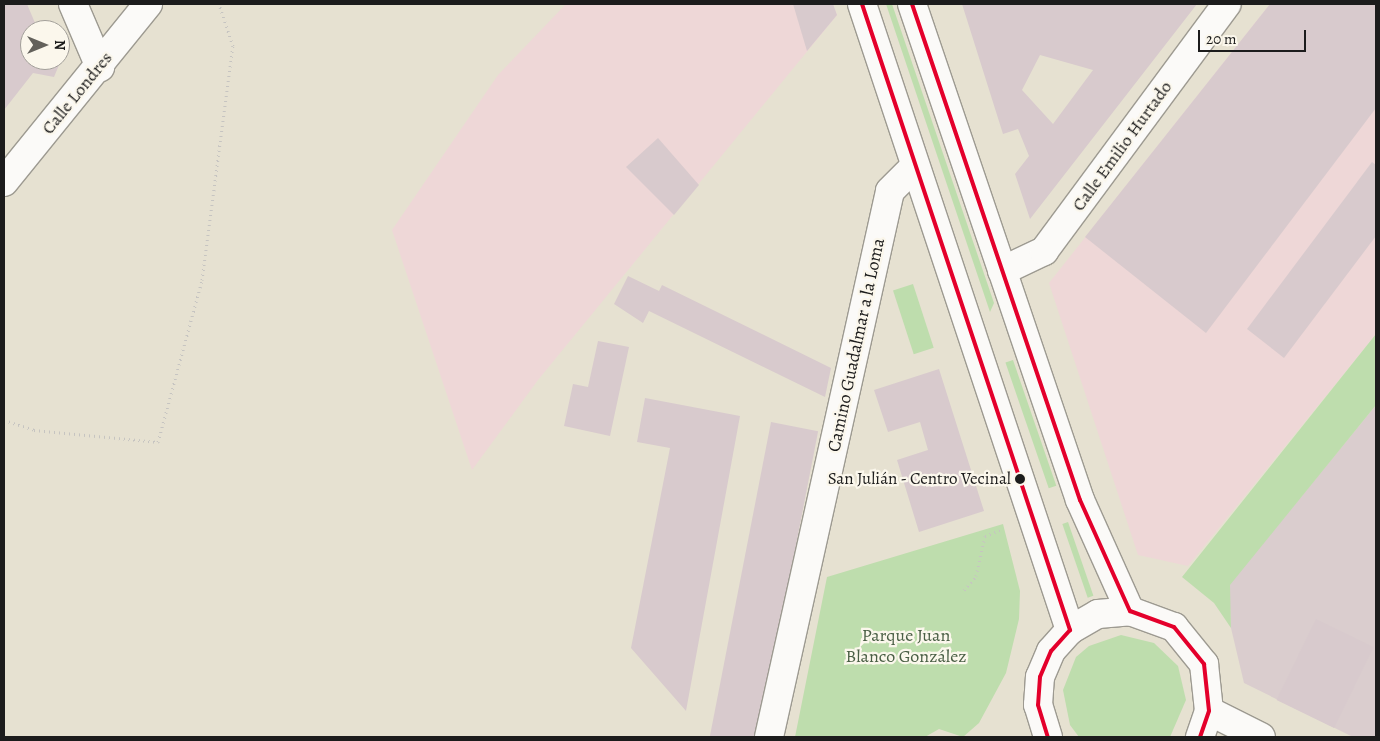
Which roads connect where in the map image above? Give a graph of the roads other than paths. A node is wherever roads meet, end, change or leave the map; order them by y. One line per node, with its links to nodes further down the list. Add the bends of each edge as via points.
1 (73, 4): 6 (street)
2 (148, 4): 6 (street, Calle Londres)
3 (862, 4): 7 (street)
4 (912, 4): 9 (street)
5 (1226, 4): 9 (street, Calle Emilio Hurtado, via 1044,251)
6 (100, 67): 8 (street, Calle Londres)
7 (914, 167): 11 (street); 14 (street, Camino Guadalmar a la Loma, via 890,191)
8 (4, 182)
9 (1002, 271): 10 (street, via 1080,500)
10 (1130, 611): 11 (street, via 1098,614); 12 (street, via 1154,616 1192,644 1208,679)
11 (1070, 630): 13 (street, via 1051,651 1040,677 1038,705)
12 (1209, 710): 15 (street); 16 (street)
13 (1045, 736)
14 (769, 737)
15 (1200, 737)
16 (1261, 737)

